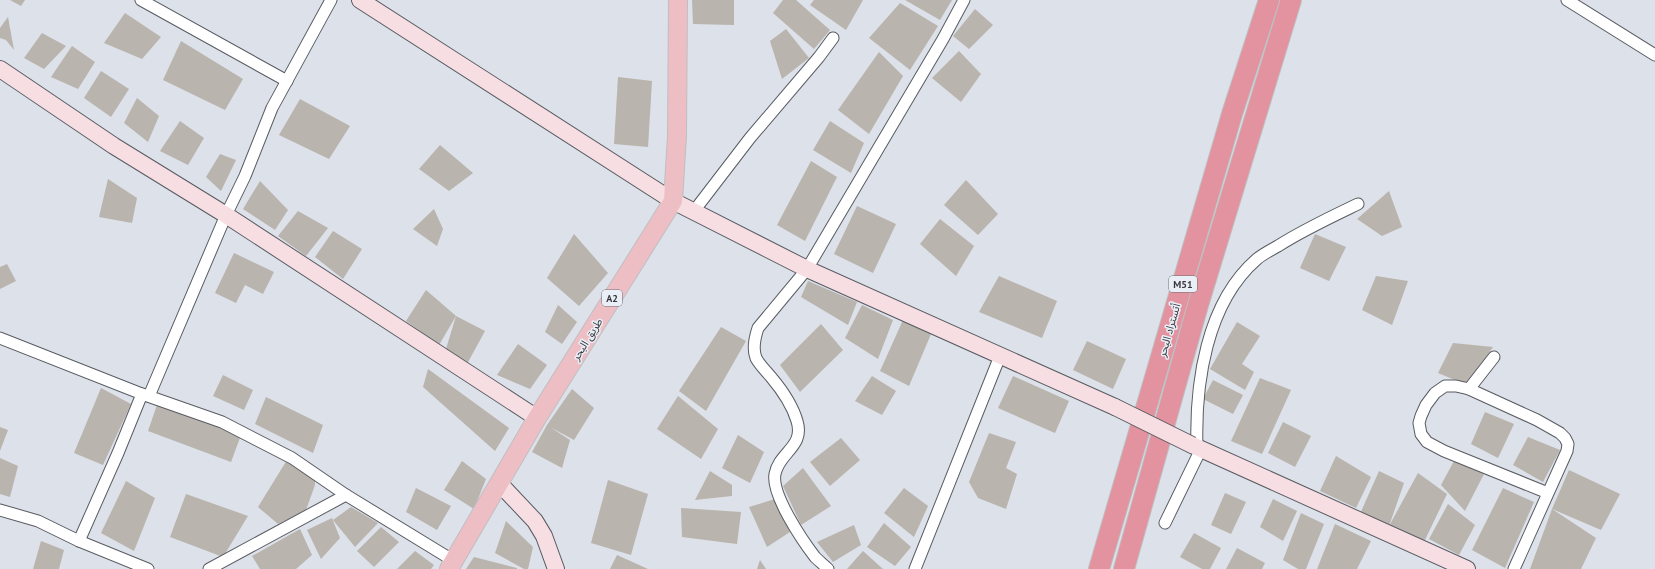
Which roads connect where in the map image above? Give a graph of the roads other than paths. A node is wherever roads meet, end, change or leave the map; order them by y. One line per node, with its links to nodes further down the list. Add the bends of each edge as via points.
1 (141, 0): 12 (street)
2 (331, 0): 12 (street)
3 (360, 0): 13 (main road)
4 (678, 0): 13 (main road, طريق البحر / A2)
5 (964, 0): 17 (street)
6 (1269, 0): 37 (highway, أتستراد البحر / M51, via 1232,114)
7 (1291, 0): 38 (highway, أتستراد البحر / M51, via 1198,305)
8 (1567, 0): 10 (street)
9 (833, 38): 15 (street, via 750,138)
10 (1655, 55)
11 (0, 69): 16 (main road, via 114,146)
12 (287, 81): 16 (street, via 272,108 245,176)
13 (674, 200): 15 (main road); 23 (main road, طريق البحر / A2)
14 (1358, 204): 24 (street, via 1313,226 1258,259 1229,290 1211,336 1202,369 1197,398)
15 (694, 211): 17 (main road)
16 (226, 215): 22 (street); 23 (main road)
17 (807, 269): 19 (main road); 35 (street, via 758,328 754,339 756,358 785,394 798,427 798,437 779,463 774,485 789,517 816,558)
18 (0, 338): 22 (street)
19 (1000, 356): 24 (main road, bridge); 36 (street)
20 (1494, 357): 21 (street)
21 (1469, 389): 26 (street, via 1537,420 1565,438 1568,444 1567,451); 26 (street, via 1444,386 1435,393 1426,405 1419,423 1421,434 1427,442)
22 (145, 395): 27 (street, via 222,422 292,458); 30 (street)
23 (537, 418): 25 (main road, طريق البحر / A2)
24 (1197, 447): 29 (street); 39 (main road)
25 (500, 484): 31 (main road, طريق البحر / A2); 34 (main road, via 535,521 544,536)
26 (1548, 493): 40 (street)
27 (346, 495): 31 (street); 33 (street)
28 (0, 510): 30 (street, via 38,521)
29 (1165, 523)
30 (79, 541): 32 (street)
31 (451, 565)
32 (148, 569)
33 (209, 569)
34 (556, 569)
35 (828, 569)
36 (915, 569)
37 (1099, 569)
38 (1124, 569)
39 (1467, 569)
40 (1514, 569)

